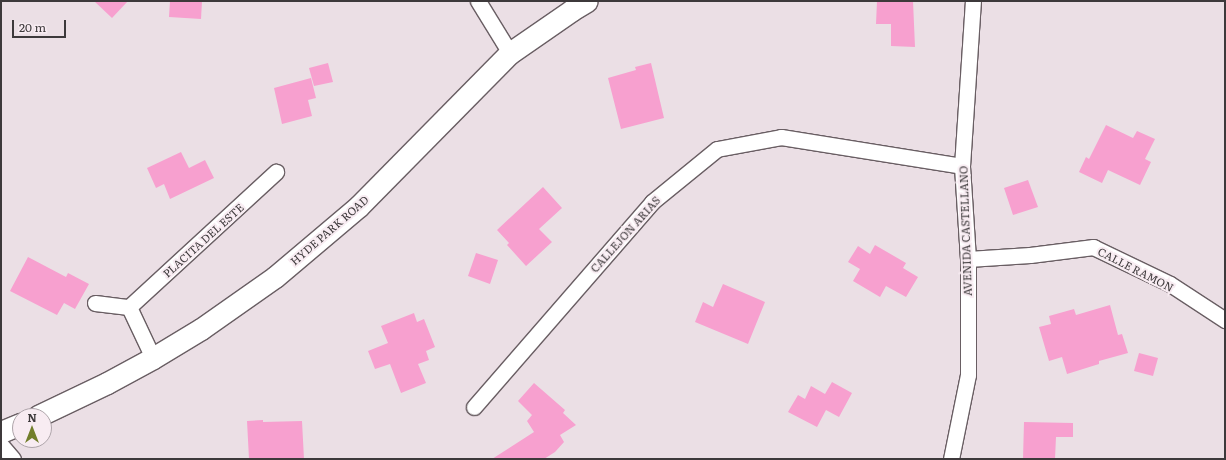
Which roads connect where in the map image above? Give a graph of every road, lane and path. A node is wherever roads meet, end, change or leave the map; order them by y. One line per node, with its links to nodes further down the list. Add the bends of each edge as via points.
1 (478, 1): 4 (street)
2 (587, 1): 4 (main road, HYDE PARK ROAD)
3 (973, 1): 5 (street, AVENIDA CASTELLANO)
4 (510, 52): 11 (main road, HYDE PARK ROAD, via 386,180 332,230 250,295)
5 (962, 166): 7 (street, AVENIDA CASTELLANO); 12 (street, CALLEJON ARIAS, via 780,137 717,149 652,202)
6 (276, 172): 9 (street, PLACITA DEL ESTE)
7 (968, 259): 10 (street, CALLE RAMON, via 1093,247 1170,284); 18 (street, AVENIDA CASTELLANO, via 968,375)
8 (95, 303): 9 (street)
9 (129, 307): 11 (street)
10 (1225, 320)
11 (153, 358): 13 (main road, HYDE PARK ROAD)
12 (474, 407)
13 (52, 409)
14 (12, 427): 15 (main road)
15 (1, 432)
16 (1, 445): 17 (street)
17 (13, 459)
18 (951, 459)

